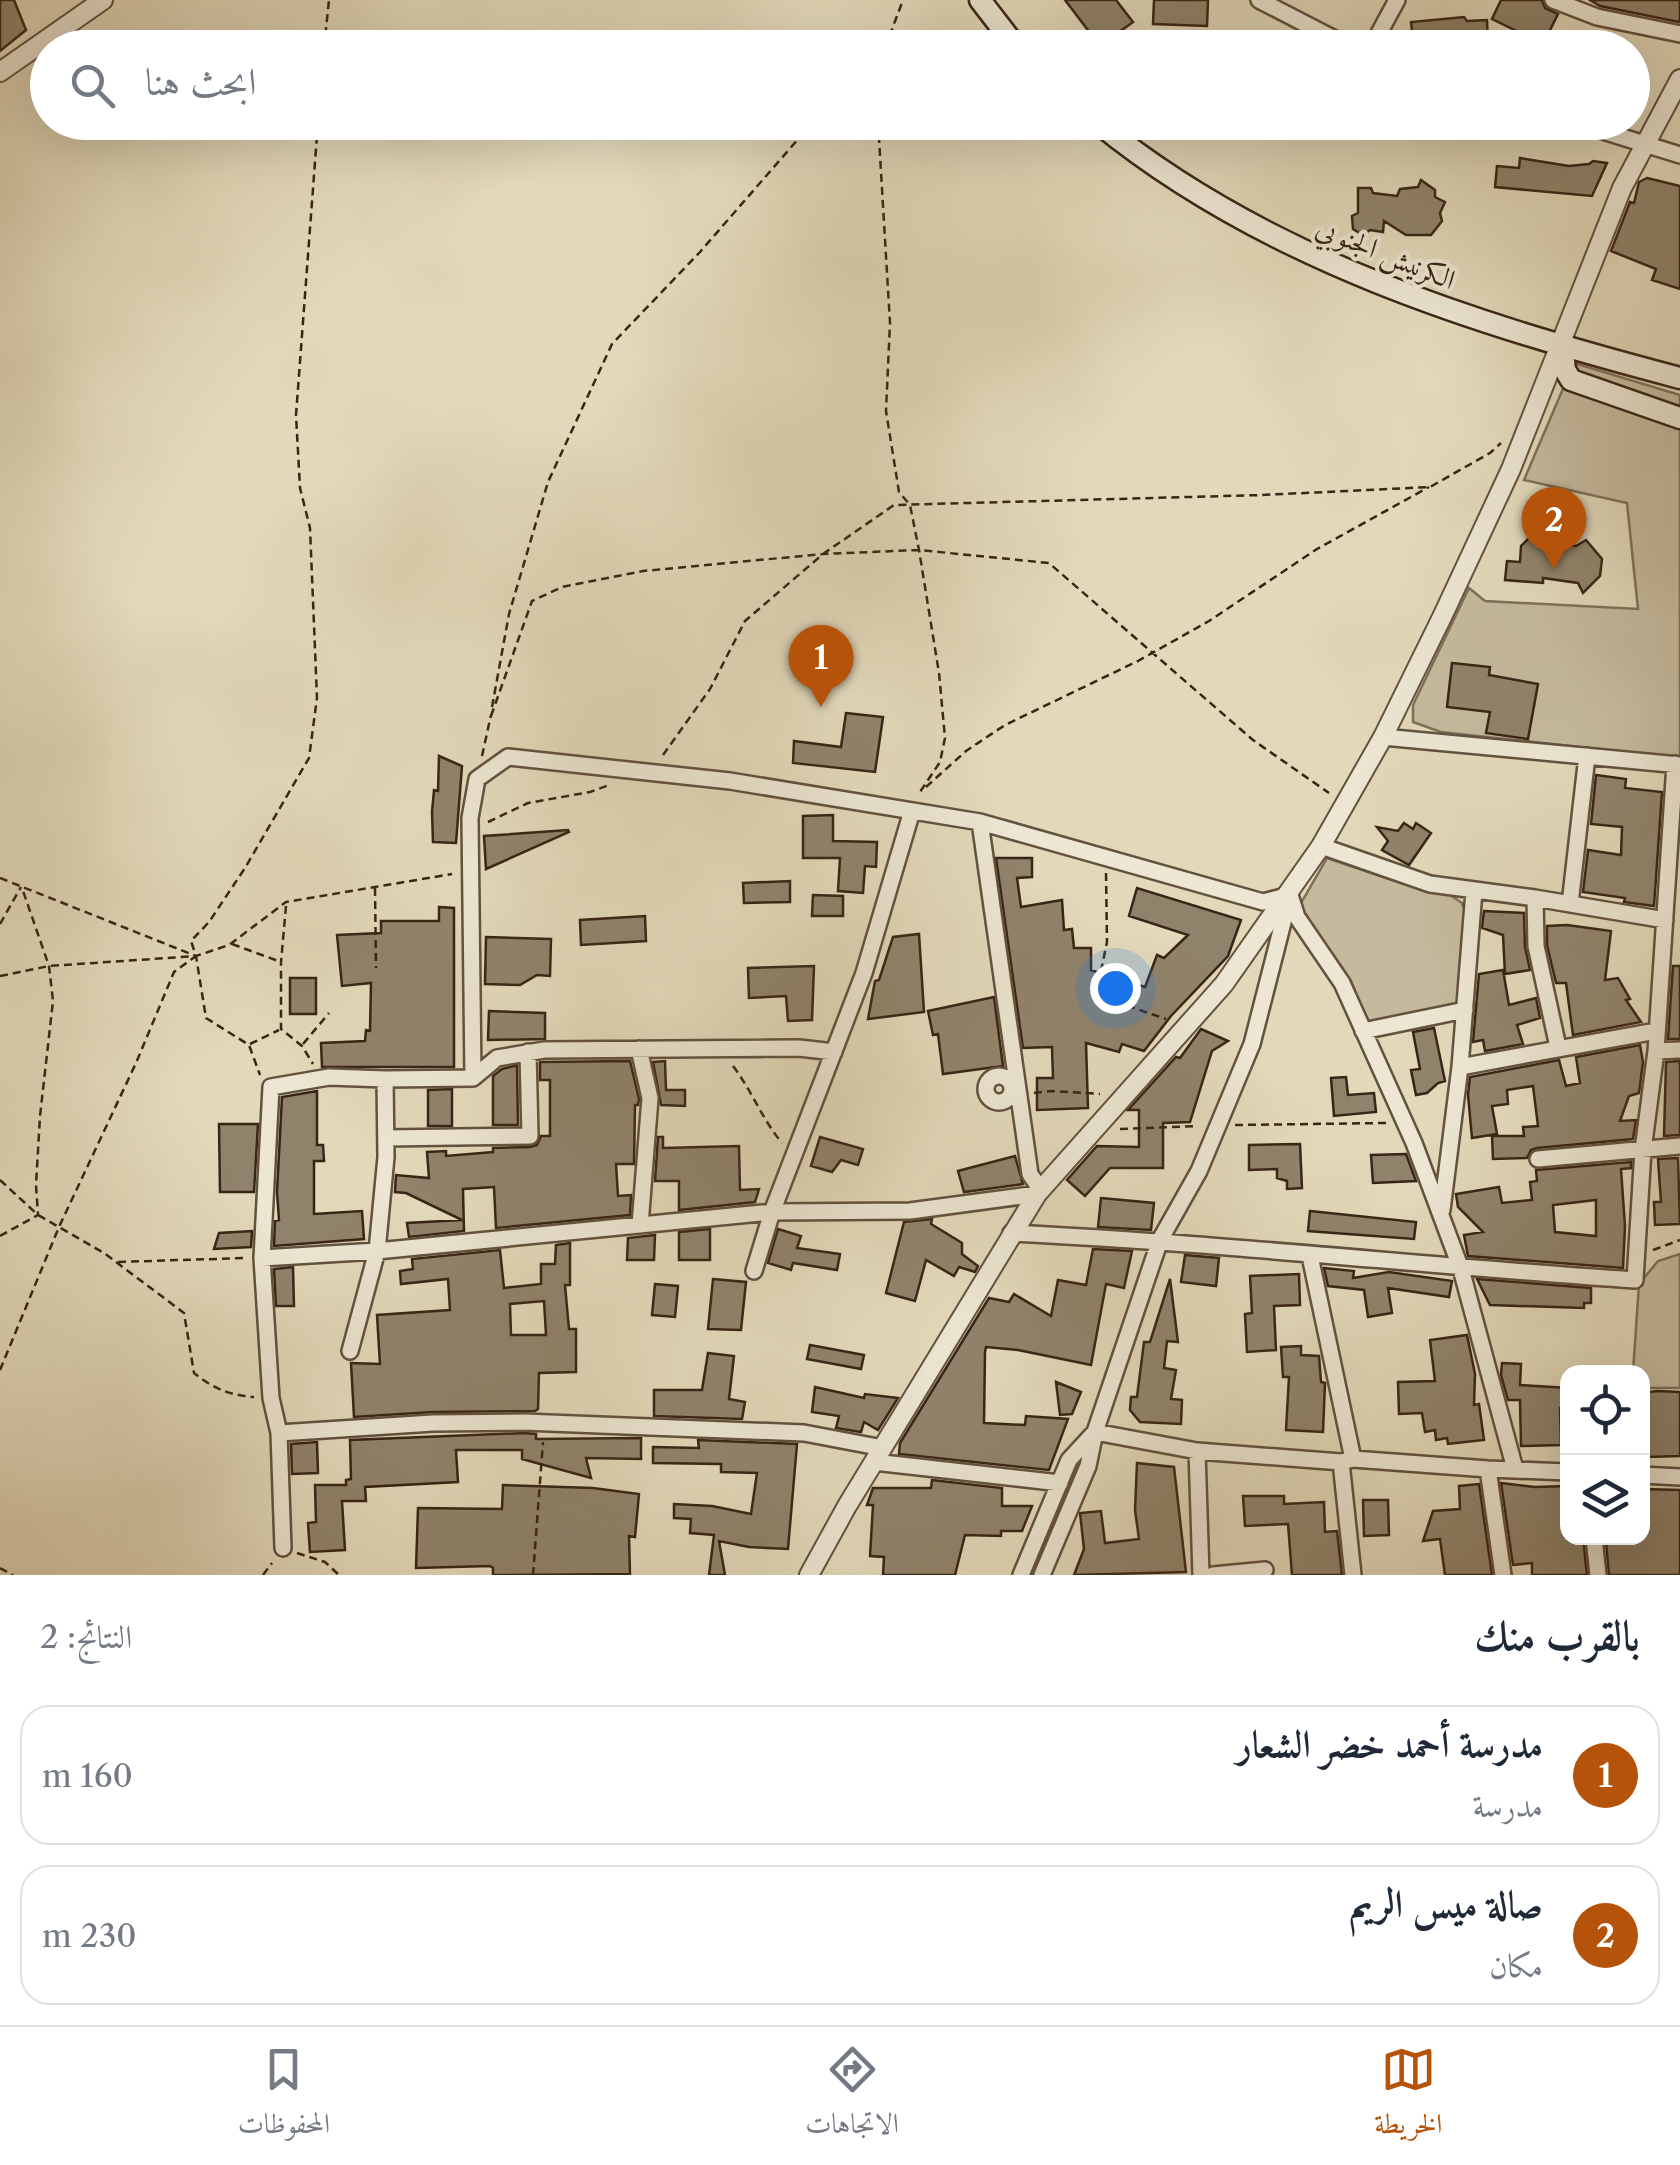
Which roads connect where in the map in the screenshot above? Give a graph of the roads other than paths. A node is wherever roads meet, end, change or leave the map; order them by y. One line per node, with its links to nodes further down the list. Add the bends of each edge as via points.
1 (103, 0): 6 (street)
2 (980, 0): 7 (main road)
3 (1259, 0): 8 (street)
4 (1397, 0): 9 (street)
5 (1553, 0): 10 (street, via 1597,17)
6 (60, 30)
7 (1003, 30)
8 (1317, 30)
9 (1381, 30)
10 (1680, 34)
11 (30, 51): 12 (street)
12 (0, 72)
13 (1680, 79): 14 (street)
14 (1650, 135)
15 (1119, 140): 20 (main road, الكرنيش الجنوبي, via 1224,211 1309,252 1479,320)
16 (1626, 140): 18 (street)
17 (1647, 140): 18 (street)
18 (1644, 146): 19 (street); 20 (street)
19 (1680, 155)
20 (1562, 344): 21 (main road, الكرنيش الجنوبي); 22 (main road, via 1572,380); 23 (street)
21 (1680, 378)
22 (1680, 418)
23 (1383, 736): 24 (street); 28 (street)
24 (1588, 756): 25 (street); 33 (street)
25 (1677, 765): 29 (street)
26 (912, 810): 27 (street); 43 (street); 45 (street, via 730,781 508,757 477,779 470,818)
27 (980, 822): 31 (street, via 1263,902); 51 (street, via 1015,1092)
28 (1321, 846): 30 (street, via 1430,884); 31 (street)
29 (1674, 881): 34 (street)
30 (1474, 891): 32 (street); 35 (street)
31 (1290, 895): 36 (street); 51 (street, via 1224,984); 56 (street, via 1252,1044 1199,1171)
32 (1534, 898): 33 (street); 38 (street, via 1536,946)
33 (1570, 904): 34 (street)
34 (1665, 920): 37 (street)
35 (1464, 1010): 36 (street); 44 (street)
36 (1364, 1031): 53 (street)
37 (1656, 1031): 38 (street); 41 (street)
38 (1558, 1047): 44 (street)
39 (639, 1049): 42 (street); 43 (street); 54 (street, via 650,1098)
40 (1680, 1050): 41 (street)
41 (1656, 1051): 49 (street)
42 (528, 1052): 45 (street, via 497,1058); 47 (street, via 530,1136)
43 (834, 1052): 52 (street)
44 (1460, 1067): 53 (street)
45 (472, 1078): 46 (street)
46 (385, 1080): 47 (street); 59 (street, via 322,1078 271,1086)
47 (386, 1138): 57 (street)
48 (1680, 1146): 49 (street)
49 (1643, 1150): 50 (street); 60 (street, via 1635,1280)
50 (1538, 1159)
51 (1038, 1191): 52 (street, via 910,1211); 55 (street)
52 (772, 1212): 54 (street); 61 (street)
53 (1442, 1215): 60 (street)
54 (640, 1226): 57 (street)
55 (1011, 1234): 56 (street); 66 (street)
56 (1160, 1240): 58 (street); 63 (street)
57 (377, 1251): 59 (street); 62 (street)
58 (1310, 1256): 60 (street); 67 (street)
59 (262, 1258): 64 (street)
60 (1462, 1269): 68 (street)
61 (754, 1271)
62 (350, 1351)
63 (1095, 1432): 65 (street); 73 (street, via 1069,1460); 79 (street, via 1088,1466)
64 (279, 1433): 66 (street, via 545,1423 804,1433); 75 (street)
65 (1197, 1451): 67 (street); 80 (street)
66 (879, 1455): 73 (street); 77 (street)
67 (1347, 1460): 69 (street); 82 (street)
68 (1516, 1469): 69 (street); 70 (street)
69 (1488, 1470): 83 (street)
70 (1560, 1472)
71 (1650, 1476): 72 (street)
72 (1680, 1478)
73 (1060, 1483): 78 (street)
74 (1595, 1545): 84 (street)
75 (283, 1548)
76 (1265, 1570): 81 (street)
77 (809, 1575)
78 (1021, 1575)
79 (1042, 1575)
80 (1201, 1575)
81 (1214, 1575)
82 (1353, 1575)
83 (1503, 1575)
84 (1598, 1575)

